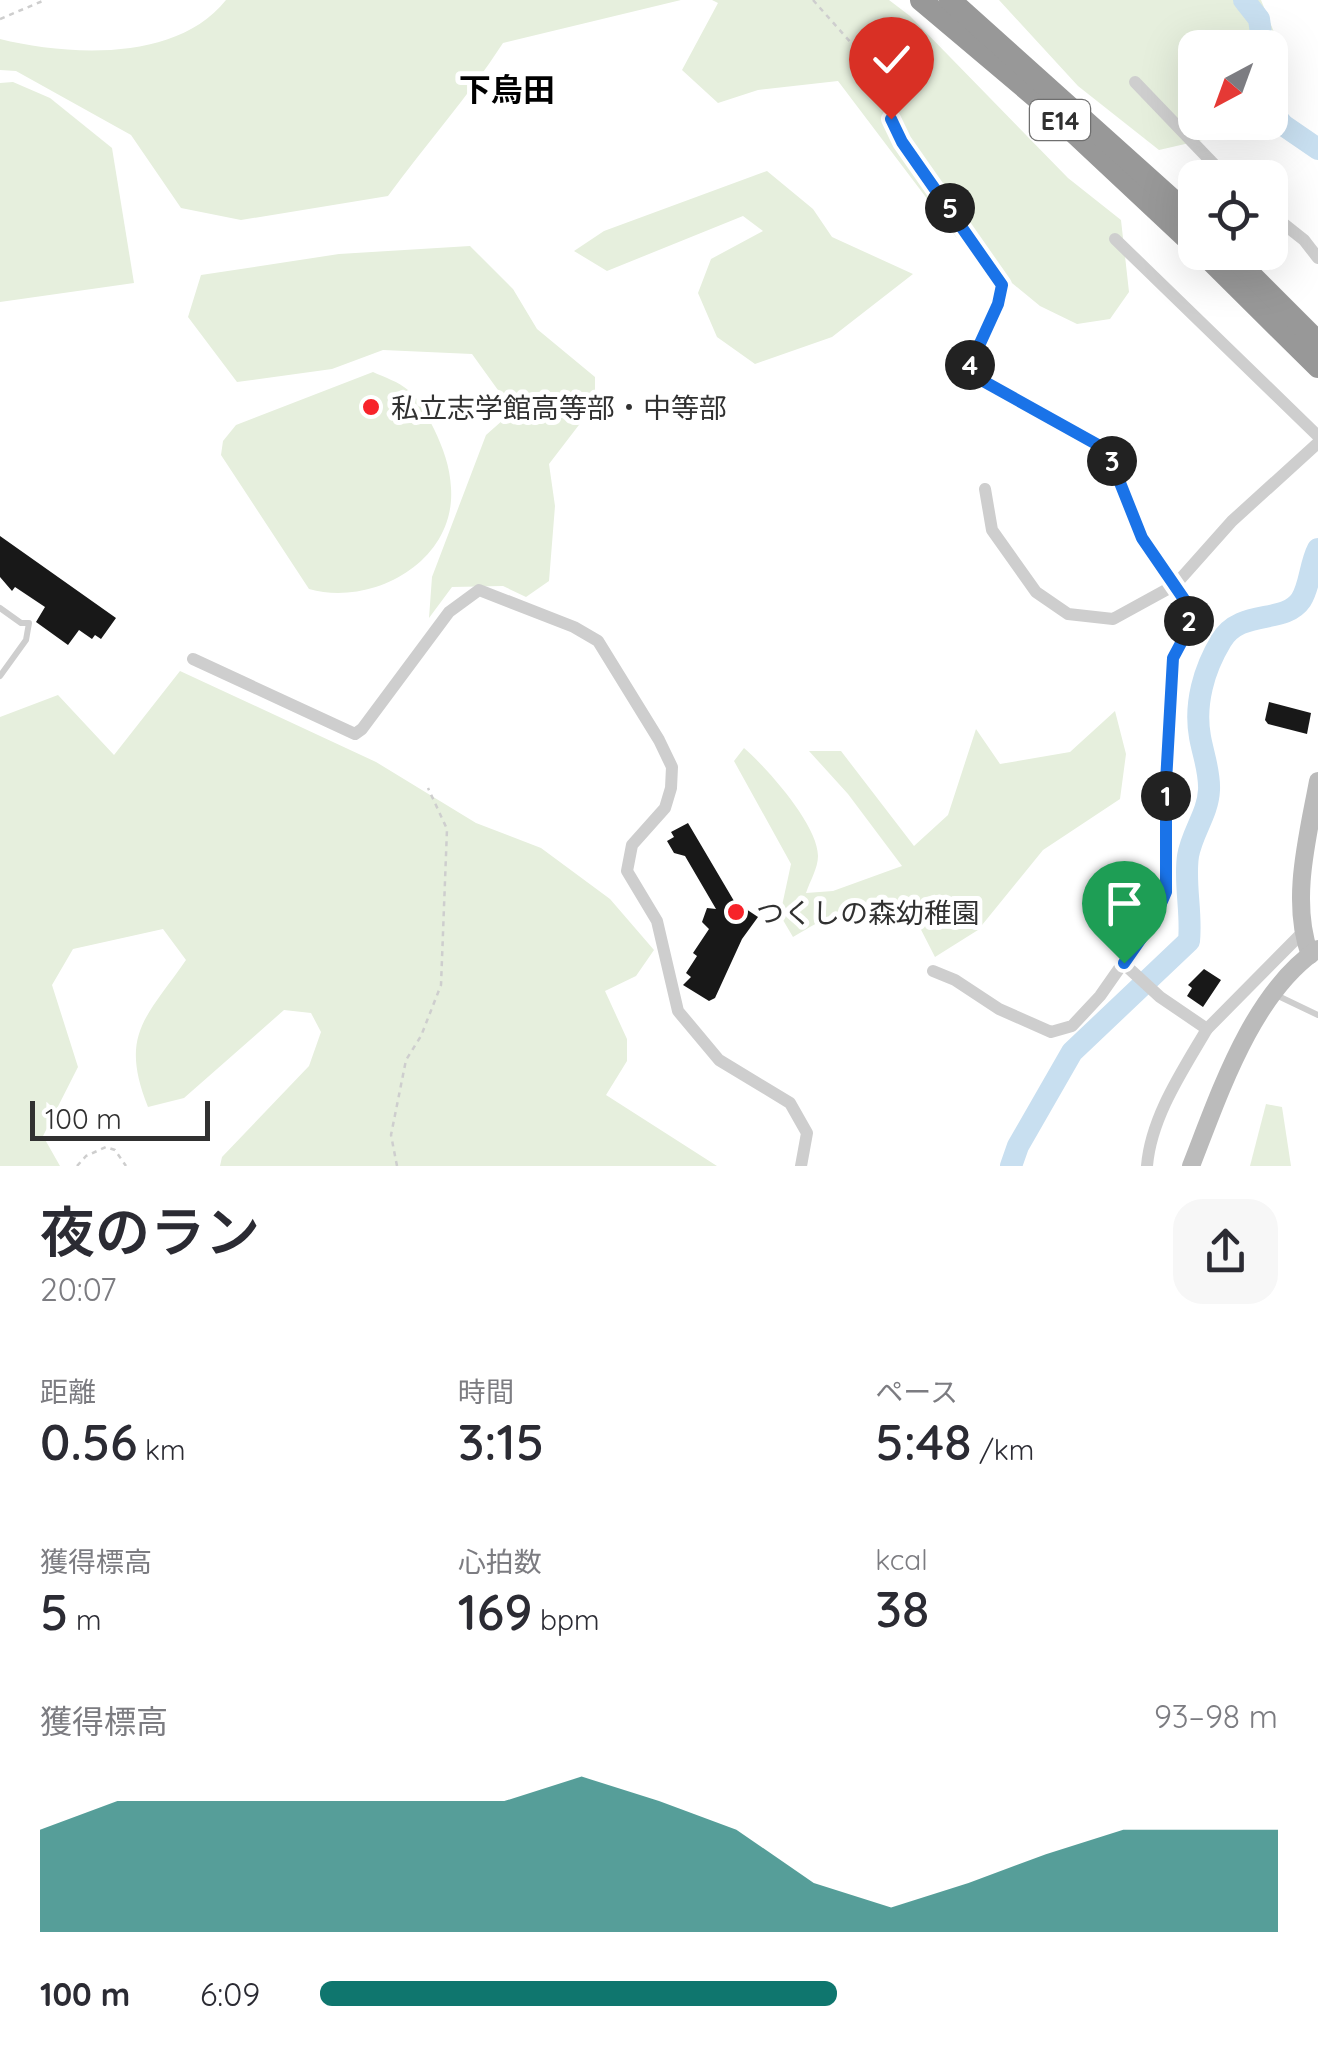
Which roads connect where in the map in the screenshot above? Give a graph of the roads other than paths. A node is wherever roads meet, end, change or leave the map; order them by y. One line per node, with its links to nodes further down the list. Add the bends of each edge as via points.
1 (920, 0): 7 (highway, E14)
2 (950, 0): 5 (highway, E14)
3 (1136, 82): 4 (street)
4 (1210, 160)
5 (1178, 205)
6 (1288, 228): 9 (street)
7 (1178, 230)
8 (1115, 239): 15 (street)
9 (1318, 258)
10 (1220, 270): 13 (highway)
11 (1246, 270): 12 (highway)
12 (1318, 342)
13 (1318, 367)
14 (967, 372): 17 (street, via 1107,450 1142,538)
15 (1318, 439): 17 (street)
16 (985, 488): 17 (street, via 992,530 1012,562 1036,592 1068,614 1113,619)
17 (1175, 585): 26 (street, via 1190,608 1189,628 1173,658 1166,892)
18 (0, 608): 20 (lane, via 29,624 26,640)
19 (194, 659): 31 (street, via 354,734 449,612 480,590 598,641 672,767 665,808 632,844 627,871 658,921 678,1011 720,1060 790,1104 806,1133)
20 (0, 676)
21 (1318, 781): 22 (street)
22 (1303, 882): 23 (street); 24 (street)
23 (1318, 906)
24 (1302, 932): 25 (street); 30 (street)
25 (1314, 952): 28 (street)
26 (1126, 966): 27 (street, via 1072,1026 1051,1032); 30 (street)
27 (933, 971)
28 (1273, 993): 29 (lane); 33 (street)
29 (1318, 1015)
30 (1208, 1029): 32 (street, via 1174,1085)
31 (801, 1166)
32 (1147, 1166)
33 (1191, 1166)

